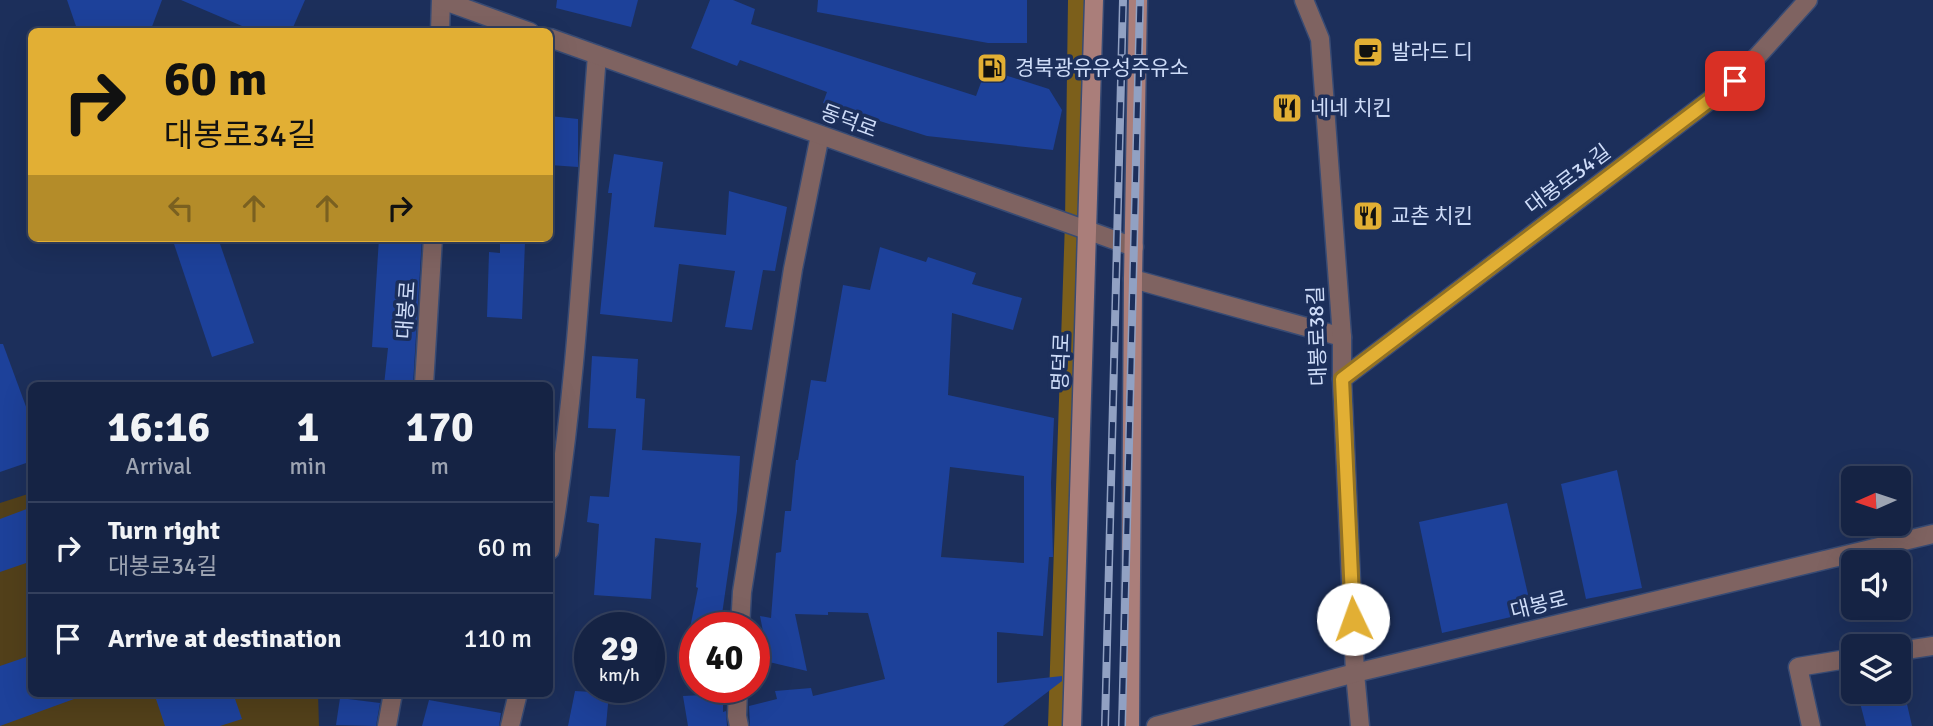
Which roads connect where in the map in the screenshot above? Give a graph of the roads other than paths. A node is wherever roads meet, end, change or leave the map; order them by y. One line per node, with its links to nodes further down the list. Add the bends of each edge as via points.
1 (442, 0): 6 (street); 7 (street)
2 (1094, 0): 11 (main road, 명덕로)
3 (1138, 0): 13 (main road)
4 (1304, 0): 15 (street, 대봉로38길, via 1320,39)
5 (1808, 0): 16 (street, 대봉로34길, via 1735,81)
6 (440, 28)
7 (519, 28)
8 (553, 39): 9 (street, 동덕로)
9 (597, 55): 10 (street, 동덕로); 18 (street, via 575,341)
10 (820, 135): 11 (street, 동덕로); 20 (street, via 793,269)
11 (1088, 231): 13 (street, 동덕로); 31 (main road, 명덕로)
12 (433, 242): 17 (street, 대봉로)
13 (1134, 247): 14 (main road)
14 (1133, 279): 15 (street); 32 (main road)
15 (1342, 337): 16 (street, 대봉로38길)
16 (1342, 379): 24 (street, 대봉로38길)
17 (424, 382)
18 (553, 532)
19 (1933, 534): 24 (street, 대봉로)
20 (741, 612)
21 (1933, 646): 22 (street)
22 (1911, 649)
23 (1841, 661): 35 (street, via 1798,667)
24 (1355, 673): 33 (street, 대봉로); 34 (street, 대봉로38길)
25 (392, 697): 28 (street)
26 (518, 697): 29 (street)
27 (738, 703): 30 (street)
28 (387, 726)
29 (510, 726)
30 (739, 726)
31 (1072, 726)
32 (1130, 726)
33 (1156, 726)
34 (1360, 726)
35 (1811, 726)

